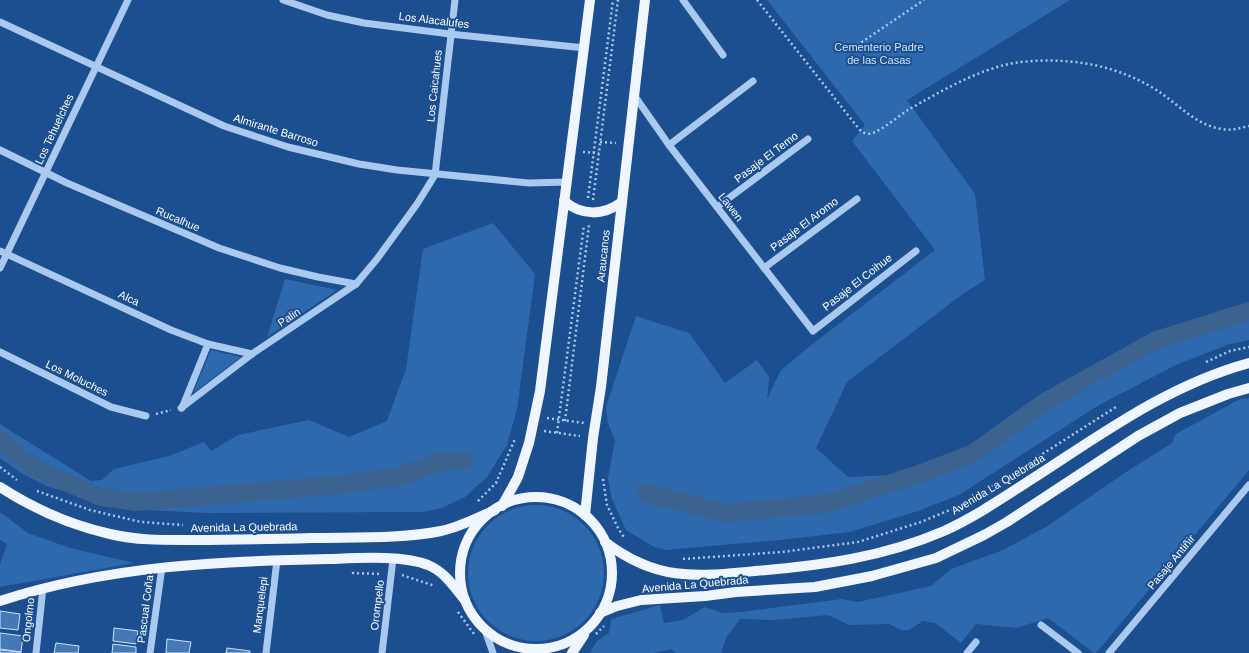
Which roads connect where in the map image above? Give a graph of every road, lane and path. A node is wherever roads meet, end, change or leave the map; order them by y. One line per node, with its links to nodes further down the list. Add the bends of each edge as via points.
1 (128, 0): 14 (street, Los Tehuelches)
2 (283, 0): 10 (street, Los Alacalufes, via 327,15 364,23)
3 (455, 0): 10 (street, Los Caicahues)
4 (590, 0): 11 (main road)
5 (645, 0): 16 (main road, Araucanos)
6 (682, 0): 13 (street)
7 (757, 0): 17 (path, via 859,129 865,133 873,133 941,92 998,65 1044,60 1090,64 1124,74 1151,87 1193,117 1214,127 1230,130)
8 (924, 0): 12 (path)
9 (0, 22): 14 (street, Almirante Barroso)
10 (450, 34): 11 (street, Los Alacalufes); 22 (street, Los Caicahues)
11 (584, 48): 23 (main road)
12 (853, 48)
13 (723, 55)
14 (96, 67): 21 (street, Los Tehuelches); 22 (street, Almirante Barroso, via 224,126 256,137 359,164)
15 (753, 81): 19 (street)
16 (634, 95): 19 (street, Lawen); 26 (main road, Araucanos)
17 (1249, 126)
18 (808, 139): 27 (street, Pasaje El Temo)
19 (669, 145): 27 (street, Lawen)
20 (0, 150): 21 (street, Rucalhue)
21 (45, 173): 29 (street, Los Tehuelches); 32 (street, Rucalhue, via 237,254 280,268)
22 (436, 175): 23 (street, Almirante Barroso, via 529,183); 32 (street, Palin, via 397,233)
23 (567, 182): 25 (main road)
24 (857, 199): 31 (street, Pasaje El Aromo)
25 (564, 201): 26 (main road, via 576,210 591,213 607,211); 44 (main road)
26 (622, 202): 45 (main road, Araucanos)
27 (717, 207): 31 (street, Lawen)
28 (916, 251): 33 (street, Pasaje El Coihue)
29 (3, 252): 30 (street, Los Tehuelches); 34 (street, Alca, via 171,330)
30 (0, 268)
31 (764, 268): 33 (street, Lawen)
32 (356, 284): 37 (street, Palin)
33 (813, 331)
34 (208, 344): 37 (street, Alca); 42 (street)
35 (1249, 347): 38 (path, via 1230,351)
36 (0, 352): 43 (street, Los Moluches, via 111,407)
37 (252, 354): 42 (street, Palin)
38 (1204, 362)
39 (1249, 363): 56 (main road, Avenida La Quebrada, via 1206,377 1160,397 994,504 944,530 876,554 814,566 687,575 643,564 620,553)
40 (1249, 388): 64 (main road, Avenida La Quebrada, via 1180,413 1138,436 1007,522 936,558 872,576 815,586 641,600 617,606)
41 (1120, 405): 51 (path)
42 (181, 408): 43 (path)
43 (146, 416)
44 (535, 416): 45 (path); 53 (main road, via 518,477)
45 (595, 424): 54 (main road, Araucanos)
46 (0, 467): 47 (path)
47 (22, 484)
48 (1249, 485): 77 (street, Pasaje Antiñir)
49 (0, 487): 53 (main road, Avenida La Quebrada, via 39,510 87,529 160,540 408,535 441,531 464,524)
50 (35, 491): 55 (path, via 90,510 133,520)
51 (973, 499)
52 (966, 503): 58 (path, via 921,522 858,542 782,552)
53 (498, 508): 54 (main road, Avenida La Quebrada, via 518,500 542,498 566,504); 62 (main road, via 476,527 464,549 460,573)
54 (585, 515): 56 (main road)
55 (186, 526)
56 (605, 542): 64 (main road, via 612,572 606,601)
57 (393, 559): 59 (main road); 62 (main road, via 427,565 439,570); 72 (street, Orompello)
58 (681, 559)
59 (277, 560): 60 (main road); 71 (street, Manquelepi)
60 (162, 567): 61 (main road, via 71,581); 70 (street, Pascual Coña)
61 (43, 588): 63 (main road); 69 (street, Ongolmo)
62 (465, 600): 67 (main road, via 475,619)
63 (0, 601)
64 (600, 614): 66 (main road)
65 (1041, 625): 76 (street)
66 (588, 628): 67 (main road, via 564,644 540,649 515,646); 74 (main road)
67 (485, 630): 73 (street)
68 (976, 642): 75 (street)
69 (36, 653)
70 (150, 653)
71 (266, 653)
72 (382, 653)
73 (493, 653)
74 (572, 653)
75 (967, 653)
76 (1078, 653)
77 (1109, 653)

